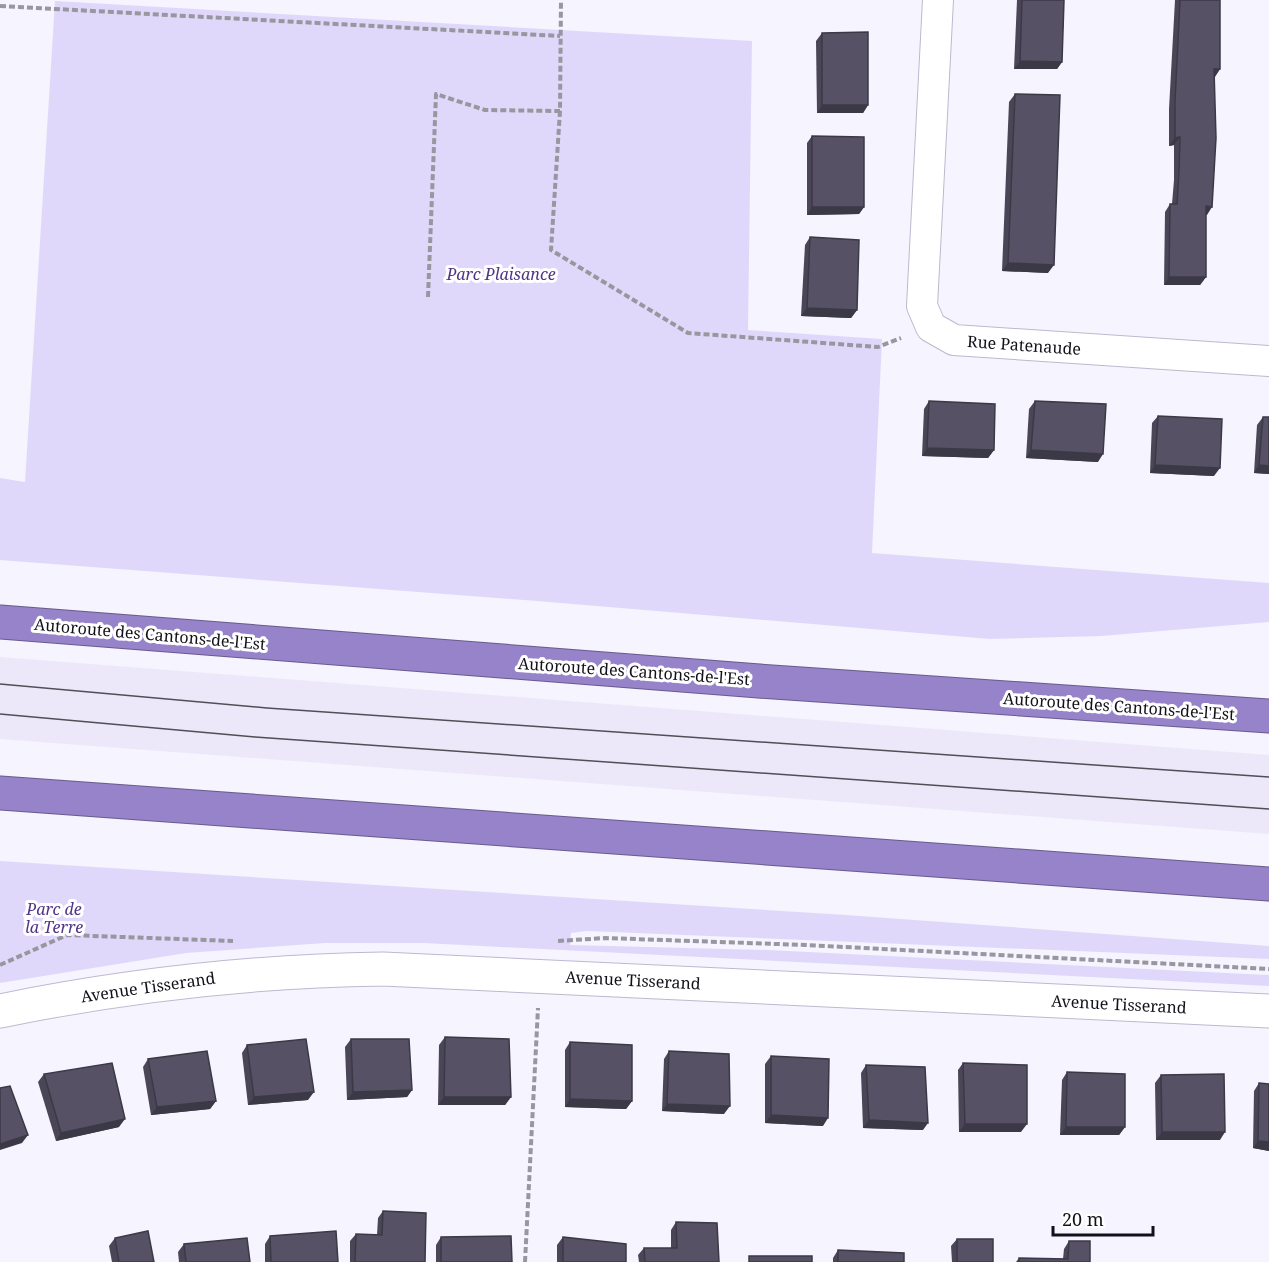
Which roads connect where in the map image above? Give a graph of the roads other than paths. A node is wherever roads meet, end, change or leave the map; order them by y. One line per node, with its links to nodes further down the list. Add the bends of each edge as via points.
1 (938, 0): 2 (street, Rue Patenaude, via 922,306 931,327 954,340)
2 (1269, 361)
3 (0, 622): 4 (highway, Autoroute des Cantons-de-l'Est)
4 (1269, 716)
5 (0, 793): 6 (highway)
6 (1269, 884)
7 (0, 1011): 8 (street, Avenue Tisserand, via 123,988 204,978 393,969)
8 (1269, 1011)

